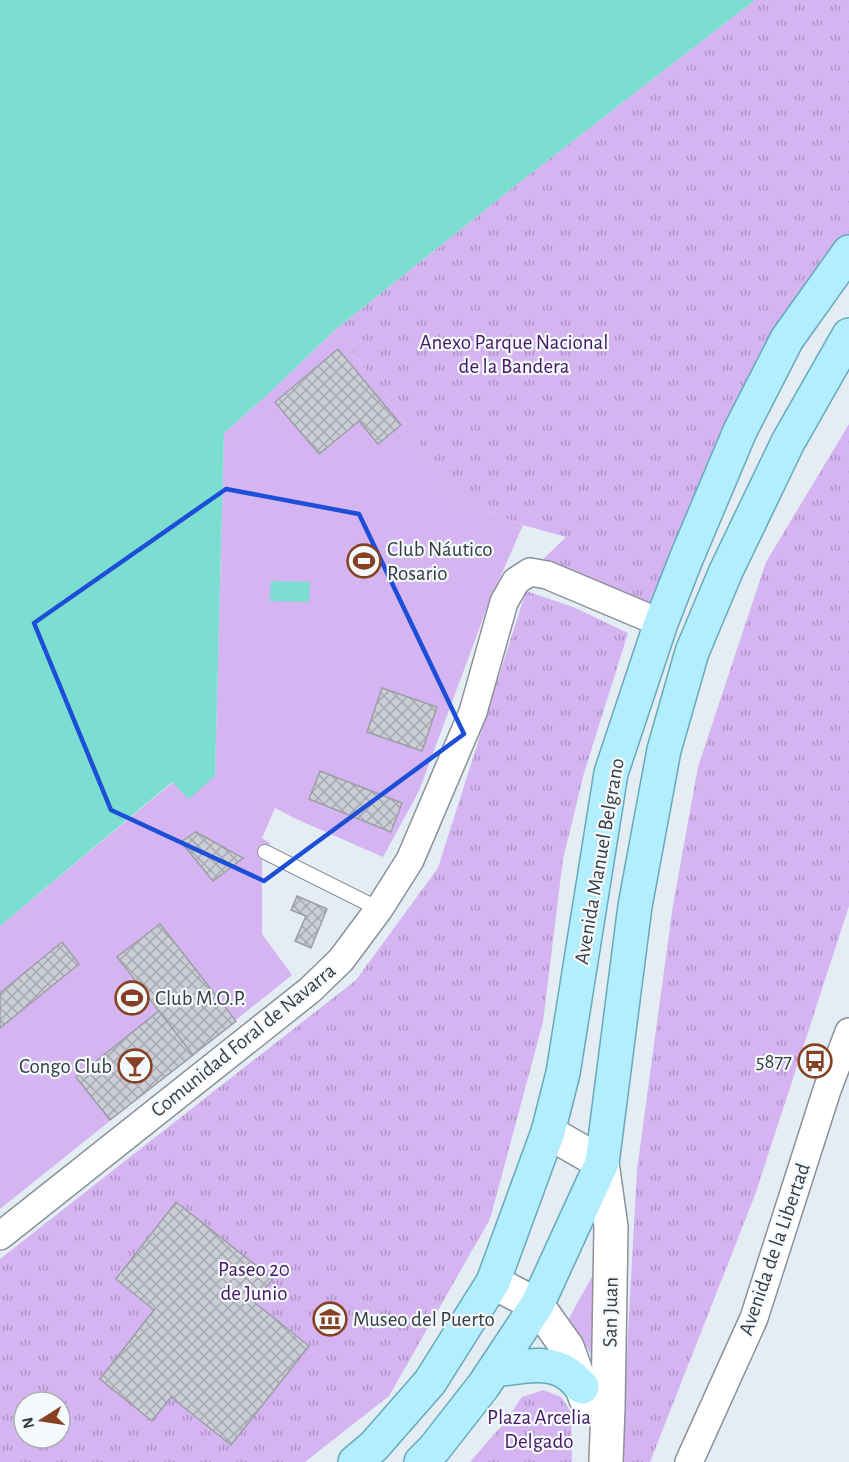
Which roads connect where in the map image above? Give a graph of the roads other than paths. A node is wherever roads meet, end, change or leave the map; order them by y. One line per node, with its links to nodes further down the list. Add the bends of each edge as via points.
1 (849, 252): 3 (main road, Avenida Manuel Belgrano, via 787,339 750,410)
2 (849, 335): 9 (main road, Avenida Manuel Belgrano, via 788,442 692,652 664,750 635,906)
3 (661, 623): 5 (street, Comunidad Foral de Navarra, via 547,575 530,572 516,581 504,602 473,712 410,860); 8 (main road, Avenida Manuel Belgrano, via 611,773 563,1073)
4 (265, 852): 5 (lane)
5 (379, 909): 10 (street, Comunidad Foral de Navarra, via 341,960 310,990)
6 (849, 1032): 7 (street, Avenida de la Libertad)
7 (838, 1091): 21 (street, Avenida de la Libertad, via 754,1318)
8 (548, 1132): 9 (main road); 11 (main road, Avenida Manuel Belgrano)
9 (602, 1163): 12 (main road, Avenida Manuel Belgrano); 20 (main road, San Juan, via 611,1227)
10 (0, 1236)
11 (493, 1282): 12 (main road, San Juan); 15 (main road, Avenida Manuel Belgrano)
12 (537, 1305): 13 (main road, Avenida Manuel Belgrano); 14 (main road, San Juan, via 567,1347)
13 (494, 1370): 14 (main road, via 554,1367 568,1373); 16 (main road, Avenida Manuel Belgrano)
14 (582, 1387): 19 (main road, San Juan, via 591,1411)
15 (424, 1388): 16 (main road); 17 (main road, Avenida Manuel Belgrano)
16 (459, 1416): 18 (main road, Avenida Manuel Belgrano)
17 (355, 1462)
18 (421, 1462)
19 (590, 1462)
20 (606, 1462)
21 (689, 1462)

